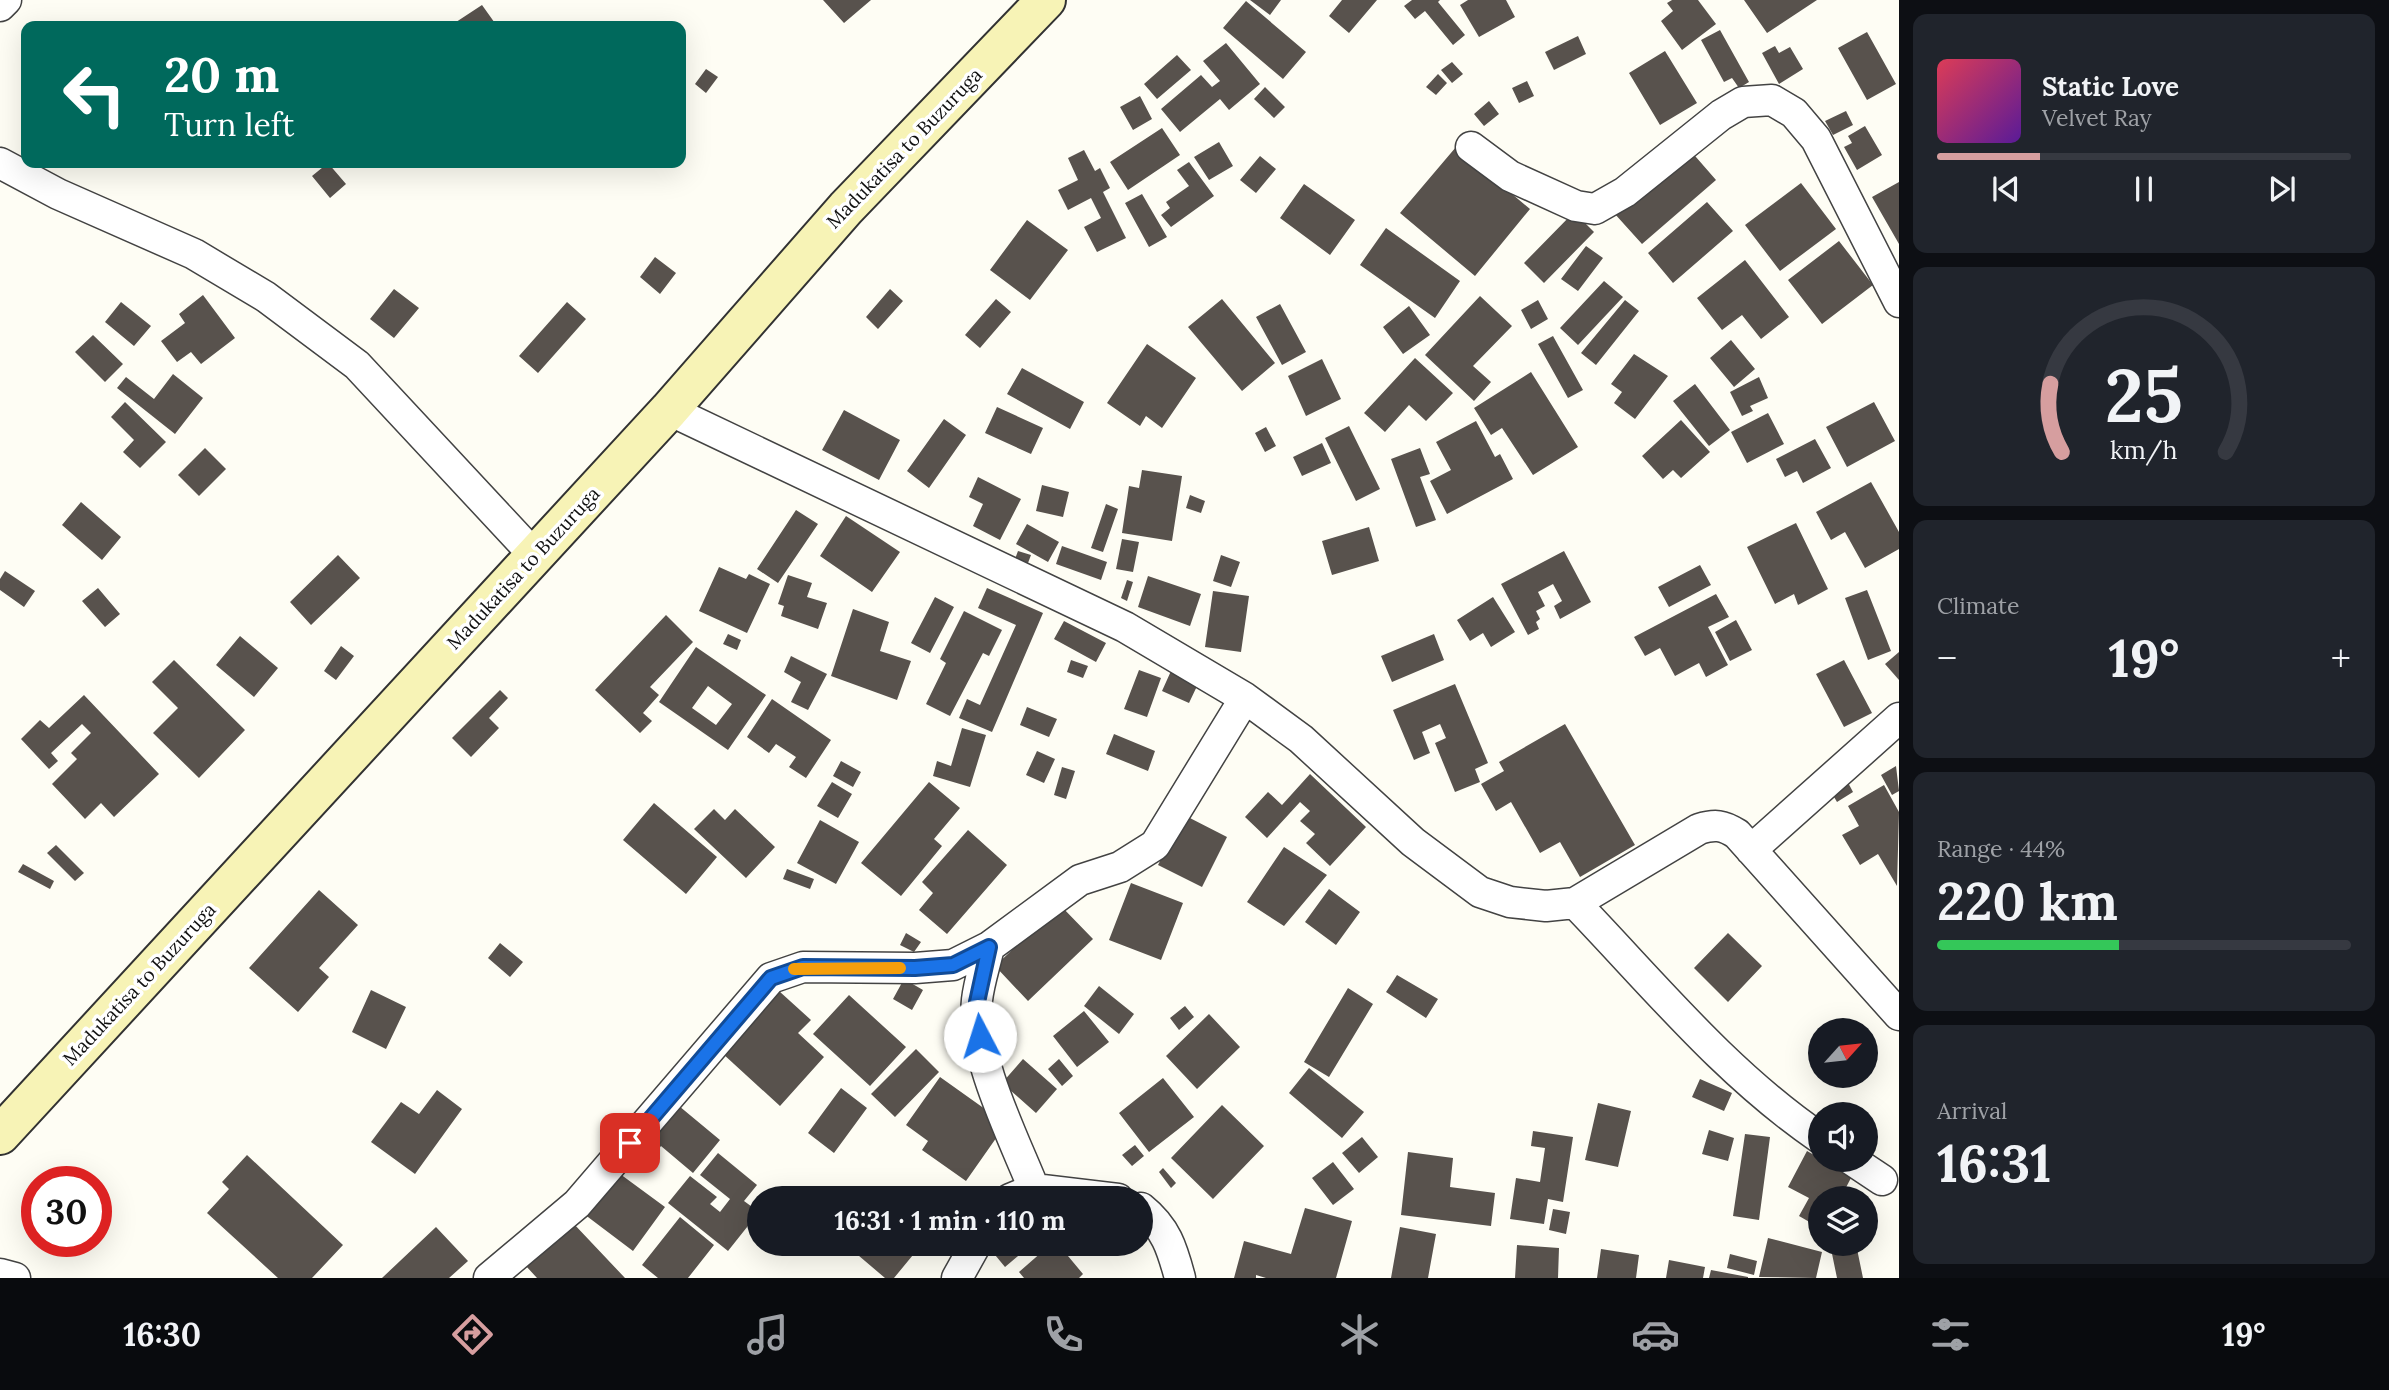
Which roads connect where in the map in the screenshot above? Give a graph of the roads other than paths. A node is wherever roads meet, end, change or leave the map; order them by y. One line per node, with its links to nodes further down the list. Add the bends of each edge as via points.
1 (6, 0): 3 (street)
2 (1046, 0): 7 (main road, Madukatisa to Buzuruga, via 846,208)
3 (0, 6)
4 (1471, 147): 6 (street, via 1510,176 1576,206 1595,209 1625,192 1721,115 1743,102 1772,100 1794,113 1816,139)
5 (0, 163): 8 (street, via 194,254 266,297 357,365)
6 (1899, 302)
7 (669, 410): 8 (main road, Madukatisa to Buzuruga); 9 (street, via 1125,627)
8 (534, 555): 15 (main road, Madukatisa to Buzuruga)
9 (1245, 698): 12 (street, via 1301,739 1413,842 1480,892 1510,902 1546,906); 13 (street, via 1155,845 1120,867 1080,880)
10 (1899, 718): 11 (street)
11 (1751, 850): 12 (street, via 1725,826 1706,826); 14 (street)
12 (1575, 902): 16 (street, via 1655,991 1773,1106)
13 (989, 947): 19 (street, via 977,1002 980,1036); 24 (street, via 953,965 803,967 771,978 577,1205)
14 (1899, 1015)
15 (4, 1127)
16 (1808, 1130)
17 (1869, 1172): 18 (street)
18 (1882, 1181)
19 (1020, 1186)
20 (1153, 1218): 26 (street, via 1171,1244)
21 (969, 1256): 25 (street)
22 (0, 1274): 23 (street)
23 (15, 1278)
24 (489, 1278)
25 (957, 1278)
26 (1180, 1278)

